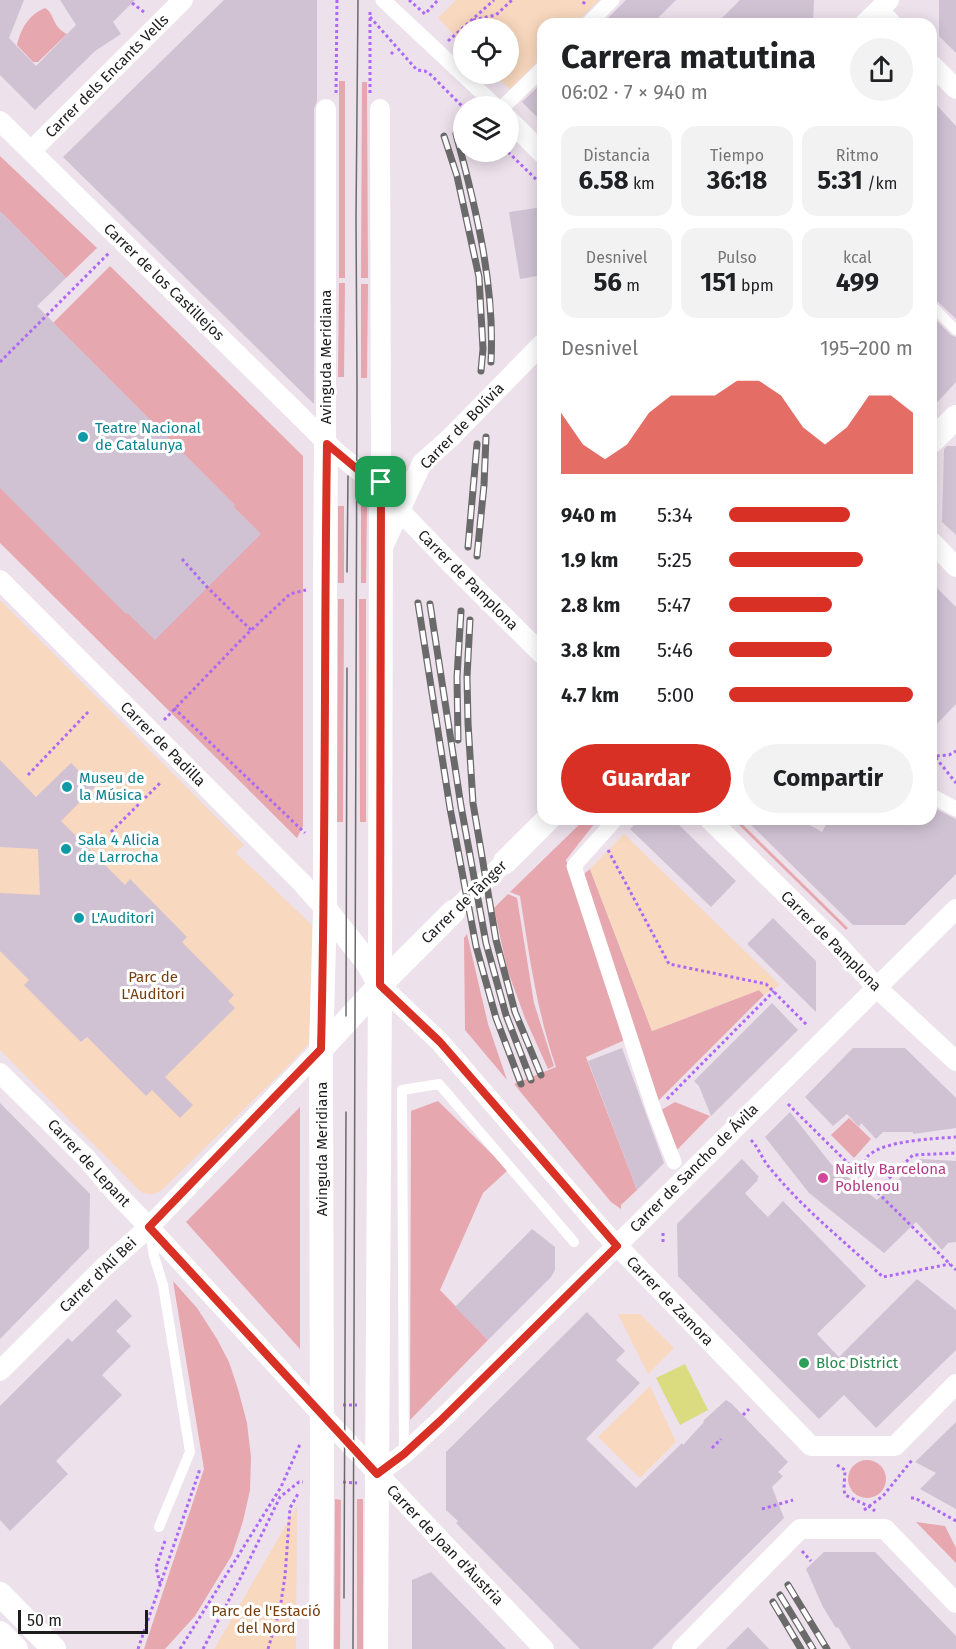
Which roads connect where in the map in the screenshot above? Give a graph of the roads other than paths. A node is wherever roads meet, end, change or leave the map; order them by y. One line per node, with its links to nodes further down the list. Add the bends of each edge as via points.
1 (183, 0): 15 (street, Carrer dels Encants Vells)
2 (383, 0): 8 (street)
3 (612, 0): 4 (street)
4 (594, 18)
5 (937, 70): 7 (street)
6 (537, 74): 9 (street)
7 (956, 89)
8 (485, 96)
9 (514, 96)
10 (375, 102): 23 (street)
11 (331, 103): 21 (street, Avinguda Meridiana)
12 (0, 121): 15 (street, Carrer de los Castillejos)
13 (519, 130): 14 (street)
14 (537, 148)
15 (31, 151): 21 (street, Carrer de los Castillejos)
16 (937, 311): 17 (lane)
17 (956, 330)
18 (537, 349): 22 (street, Carrer de Bolívia)
19 (956, 417): 20 (street)
20 (937, 436)
21 (327, 444): 23 (street, Carrer de Pamplona); 36 (street, Avinguda Meridiana)
22 (422, 464): 23 (street, via 393,481); 24 (street, Carrer de Bolívia)
23 (377, 484): 24 (street, Carrer de Pamplona); 26 (street)
24 (400, 510): 26 (street, Carrer de Bolívia); 29 (street, Carrer de Pamplona)
25 (937, 547): 27 (street)
26 (381, 552): 39 (street)
27 (956, 567)
28 (0, 580): 36 (street, Carrer de Padilla)
29 (537, 650)
30 (937, 799): 31 (street)
31 (956, 809)
32 (542, 825): 35 (street, Carrer de Tànger)
33 (611, 825): 44 (street, via 574,867)
34 (715, 825): 40 (street, Carrer de Pamplona)
35 (505, 862): 38 (street, Carrer de Tànger)
36 (325, 909): 39 (street); 41 (street, Avinguda Meridiana)
37 (956, 909): 40 (street, Carrer de Sancho de Ávila)
38 (453, 912): 39 (street, Carrer de Tànger)
39 (380, 985): 41 (street, Carrer de Tànger); 47 (street, Carrer de Zamora, via 440,1042); 52 (street)
40 (877, 988): 42 (street, Carrer de Pamplona); 47 (street, Carrer de Sancho de Ávila)
41 (321, 1049): 45 (street, Carrer d'Alí Bei); 50 (street, Avinguda Meridiana)
42 (956, 1061)
43 (0, 1072): 45 (street, Carrer de Lepant)
44 (674, 1162)
45 (149, 1227): 48 (street, Carrer d'Alí Bei); 50 (street, Carrer de Lepant); 53 (lane, via 163,1285 190,1452)
46 (574, 1242): 51 (lane, via 439,1084 402,1090)
47 (617, 1246): 49 (street, Carrer de Zamora, via 811,1446 895,1446); 51 (street, Carrer de Sancho de Ávila)
48 (0, 1371)
49 (956, 1384)
50 (330, 1410): 52 (street, Carrer de Joan d'Àustria); 59 (street, Avinguda Meridiana)
51 (404, 1454): 52 (street, Carrer de Sancho de Ávila)
52 (377, 1474): 60 (street); 61 (street, Carrer de Joan d'Àustria)
53 (159, 1527)
54 (0, 1594): 58 (street)
55 (956, 1603): 62 (street, via 885,1529 800,1529)
56 (0, 1633): 57 (street)
57 (16, 1649)
58 (54, 1649)
59 (321, 1649)
60 (376, 1649)
61 (544, 1649)
62 (682, 1649)

